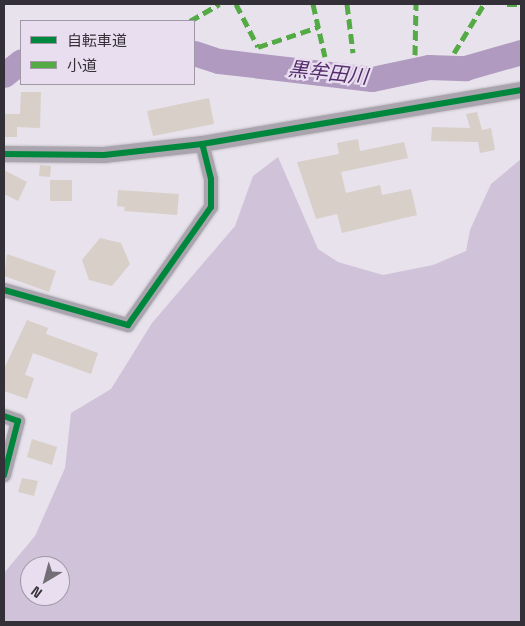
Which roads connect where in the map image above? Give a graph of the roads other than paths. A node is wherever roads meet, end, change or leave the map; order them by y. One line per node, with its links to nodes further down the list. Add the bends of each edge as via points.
1 (521, 90): 2 (street)
2 (202, 144): 3 (street, via 104,155); 4 (street, via 211,179 211,207 128,325)
3 (4, 154)
4 (4, 290)
5 (4, 416): 6 (street, via 18,421)
6 (4, 475)

